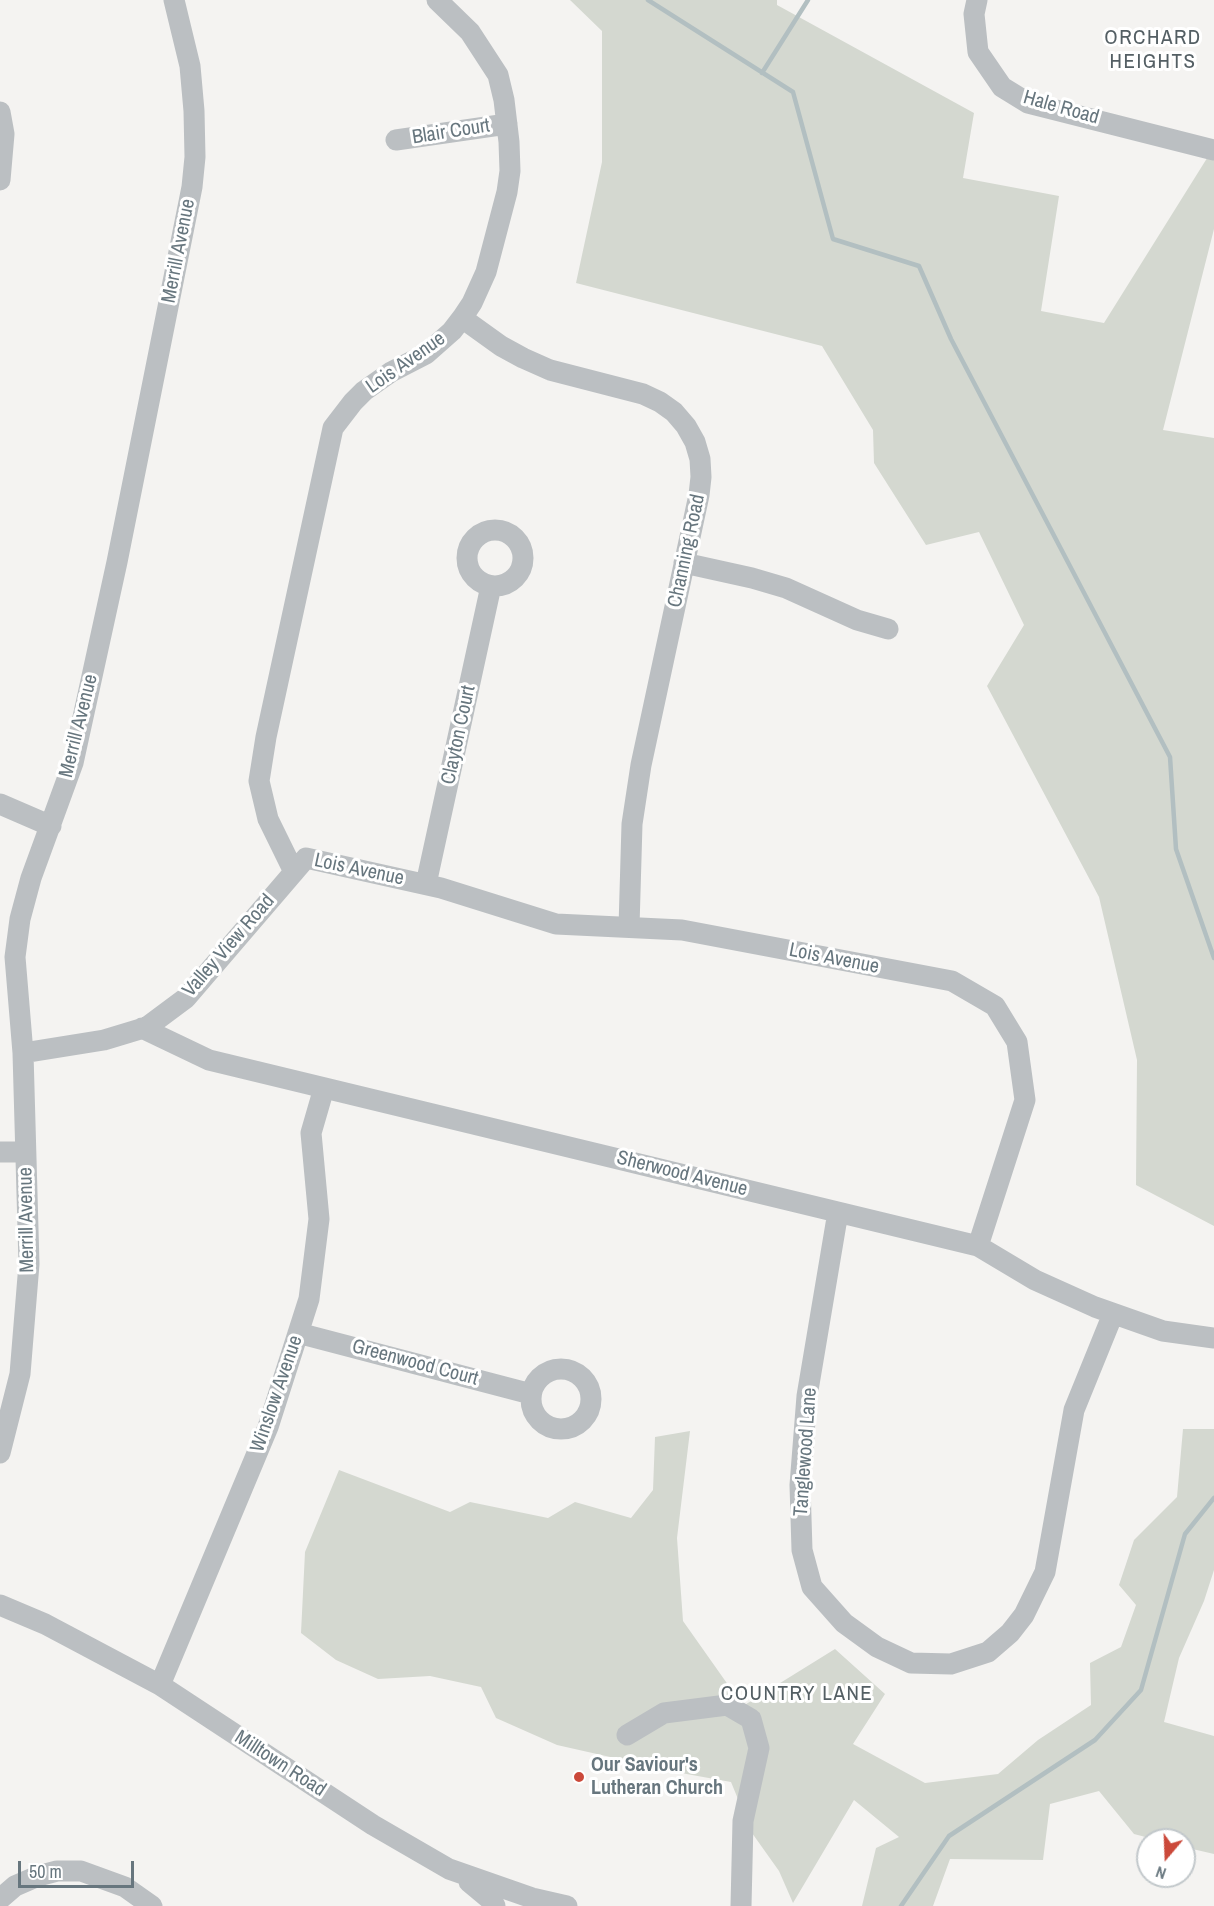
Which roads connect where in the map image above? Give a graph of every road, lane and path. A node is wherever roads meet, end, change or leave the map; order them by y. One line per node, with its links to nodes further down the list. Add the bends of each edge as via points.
1 (174, 0): 14 (street, Merrill Avenue, via 190,66 195,157 192,187 115,573 73,763)
2 (437, 0): 5 (street, Lois Avenue, via 470,32 498,75)
3 (977, 0): 7 (street, Hale Road, via 974,14 978,52 1002,87 1028,103)
4 (0, 112): 8 (street, via 4,134)
5 (507, 124): 6 (street, Blair Court); 9 (street, Lois Avenue, via 507,192 486,272)
6 (396, 141)
7 (1214, 150)
8 (0, 180)
9 (462, 318): 10 (street, Channing Road, via 501,346 550,370 643,394 674,412 686,426 700,459 701,477); 15 (street, Lois Avenue, via 426,354 364,391 333,428 259,781 268,819)
10 (684, 563): 12 (street, via 786,588 857,620); 17 (street, Channing Road, via 632,824)
11 (491, 586): 16 (street, Clayton Court)
12 (888, 629)
13 (0, 804): 14 (street)
14 (51, 826): 19 (street, Merrill Avenue, via 31,878 15,957)
15 (294, 872): 16 (street, Lois Avenue, via 306,858); 18 (street, Valley View Road, via 186,999)
16 (426, 884): 17 (street, Lois Avenue, via 556,924)
17 (629, 927): 24 (street, Lois Avenue, via 682,930 952,981 995,1006 1017,1042 1025,1100)
18 (142, 1028): 19 (street, Valley View Road, via 104,1040); 20 (street, Sherwood Avenue, via 208,1060)
19 (23, 1053): 22 (street, Merrill Avenue)
20 (324, 1088): 23 (street, Sherwood Avenue); 26 (street, Winslow Avenue, via 311,1133 319,1219 309,1299)
21 (0, 1152): 22 (street)
22 (25, 1152): 28 (street, Merrill Avenue, via 29,1264)
23 (838, 1212): 24 (street, Sherwood Avenue); 25 (street, Tanglewood Lane, via 807,1396 800,1485 802,1550 812,1587 844,1623 877,1647 911,1664 951,1664 988,1652 1024,1615 1045,1572 1074,1410)
24 (978, 1246): 25 (street, Sherwood Avenue, via 1035,1280)
25 (1113, 1314): 27 (street, Sherwood Avenue, via 1163,1331)
26 (298, 1333): 29 (street, Greenwood Court); 32 (street, Winslow Avenue, via 268,1427)
27 (1214, 1338)
28 (10, 1372): 30 (street, Merrill Avenue)
29 (531, 1394)
30 (0, 1453)
31 (0, 1605): 32 (street, Milltown Road, via 45,1624)
32 (160, 1685): 34 (street, Milltown Road, via 373,1825)
33 (627, 1735): 40 (street, via 664,1713 727,1705 751,1719 759,1748 743,1821)
34 (449, 1869): 36 (street, Milltown Road); 38 (street, via 475,1886)
35 (0, 1899): 37 (street, via 15,1886 38,1876 81,1871 125,1887)
36 (531, 1902): 39 (street, Milltown Road)
37 (152, 1906)
38 (495, 1906)
39 (567, 1906)
40 (741, 1906)

